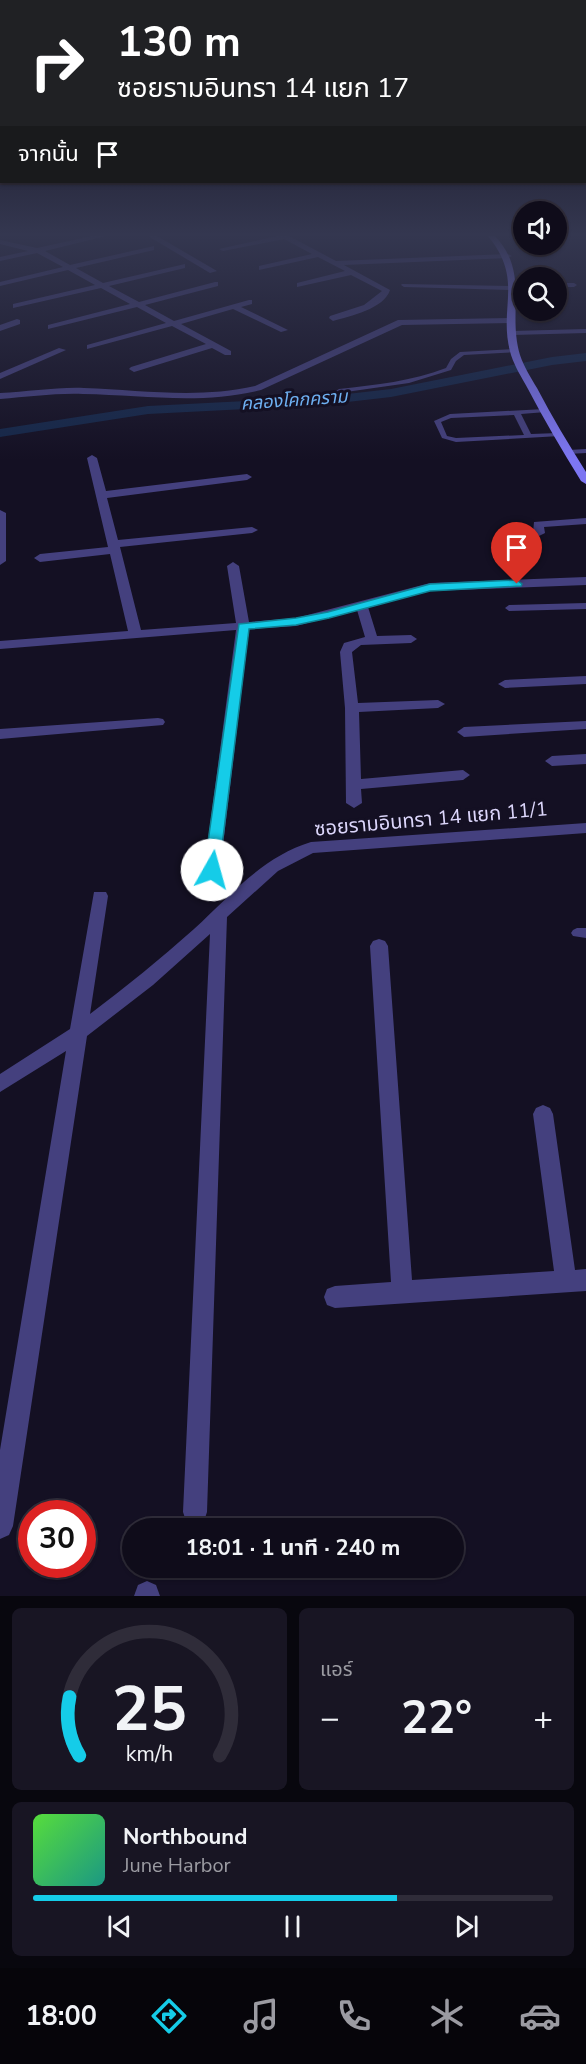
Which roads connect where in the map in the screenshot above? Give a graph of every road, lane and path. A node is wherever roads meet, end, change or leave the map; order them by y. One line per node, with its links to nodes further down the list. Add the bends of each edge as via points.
1 (112, 310): 11 (street)
2 (148, 310): 10 (street)
3 (222, 310): 10 (street)
4 (242, 310): 13 (street)
5 (356, 310): 7 (street)
6 (512, 310): 8 (street)
7 (333, 318)
8 (512, 321): 15 (street); 24 (street, via 401,322 244,391 180,397 82,390)
9 (17, 322): 12 (street)
10 (172, 324): 16 (street); 17 (street)
11 (51, 327)
12 (0, 328)
13 (284, 330)
14 (586, 331): 15 (lane)
15 (512, 333): 20 (street)
16 (213, 345): 19 (street); 21 (street)
17 (90, 347)
18 (62, 350): 22 (street)
19 (228, 353)
20 (516, 355): 23 (lane, via 462,353 449,369 427,377); 25 (street)
21 (134, 369)
22 (0, 376)
23 (339, 391)
24 (0, 396)
25 (544, 411): 26 (lane); 27 (street)
26 (517, 413): 28 (lane); 28 (lane, via 450,416 437,421 443,436 462,441)
27 (558, 435): 28 (lane); 30 (street)
28 (529, 436)
29 (586, 451): 30 (lane)
30 (568, 452): 33 (street)
31 (92, 458): 34 (street)
32 (247, 477): 34 (street)
33 (586, 481)
34 (102, 495): 39 (street)
35 (0, 513): 41 (street)
36 (586, 521): 38 (street, via 538,524)
37 (252, 530): 39 (street)
38 (538, 533)
39 (115, 547): 40 (street); 48 (street)
40 (40, 558)
41 (0, 561)
42 (233, 566): 47 (street)
43 (586, 581): 44 (street, via 430,587)
44 (362, 606): 47 (street, via 296,622); 50 (street)
45 (586, 606): 46 (lane)
46 (509, 608)
47 (243, 626): 48 (street); 66 (street)
48 (136, 636): 51 (street)
49 (411, 639): 50 (street)
50 (372, 640): 55 (street, via 359,641 346,652)
51 (0, 645)
52 (586, 680): 53 (street)
53 (505, 684)
54 (438, 704): 55 (street)
55 (352, 708): 63 (street)
56 (158, 722): 59 (street)
57 (586, 725): 58 (street)
58 (464, 732)
59 (0, 734)
60 (586, 759): 61 (street)
61 (552, 761)
62 (463, 775): 63 (street)
63 (353, 785): 64 (street)
64 (354, 803)
65 (586, 828): 68 (street, ซอยรามอินทรา 14 แยก 11/1, via 311,848 287,856 262,873)
66 (212, 870)
67 (100, 896): 70 (street)
68 (219, 916): 70 (street, ซอยรามอินทรา 14 แยก 11/1); 76 (street)
69 (378, 946): 74 (street)
70 (78, 1033): 71 (street, ซอยรามอินทรา 14 แยก 11/1); 77 (street)
71 (0, 1084)
72 (543, 1114): 73 (street)
73 (576, 1281): 74 (street)
74 (402, 1290): 75 (street)
75 (335, 1297)
76 (195, 1512)
77 (0, 1526)

